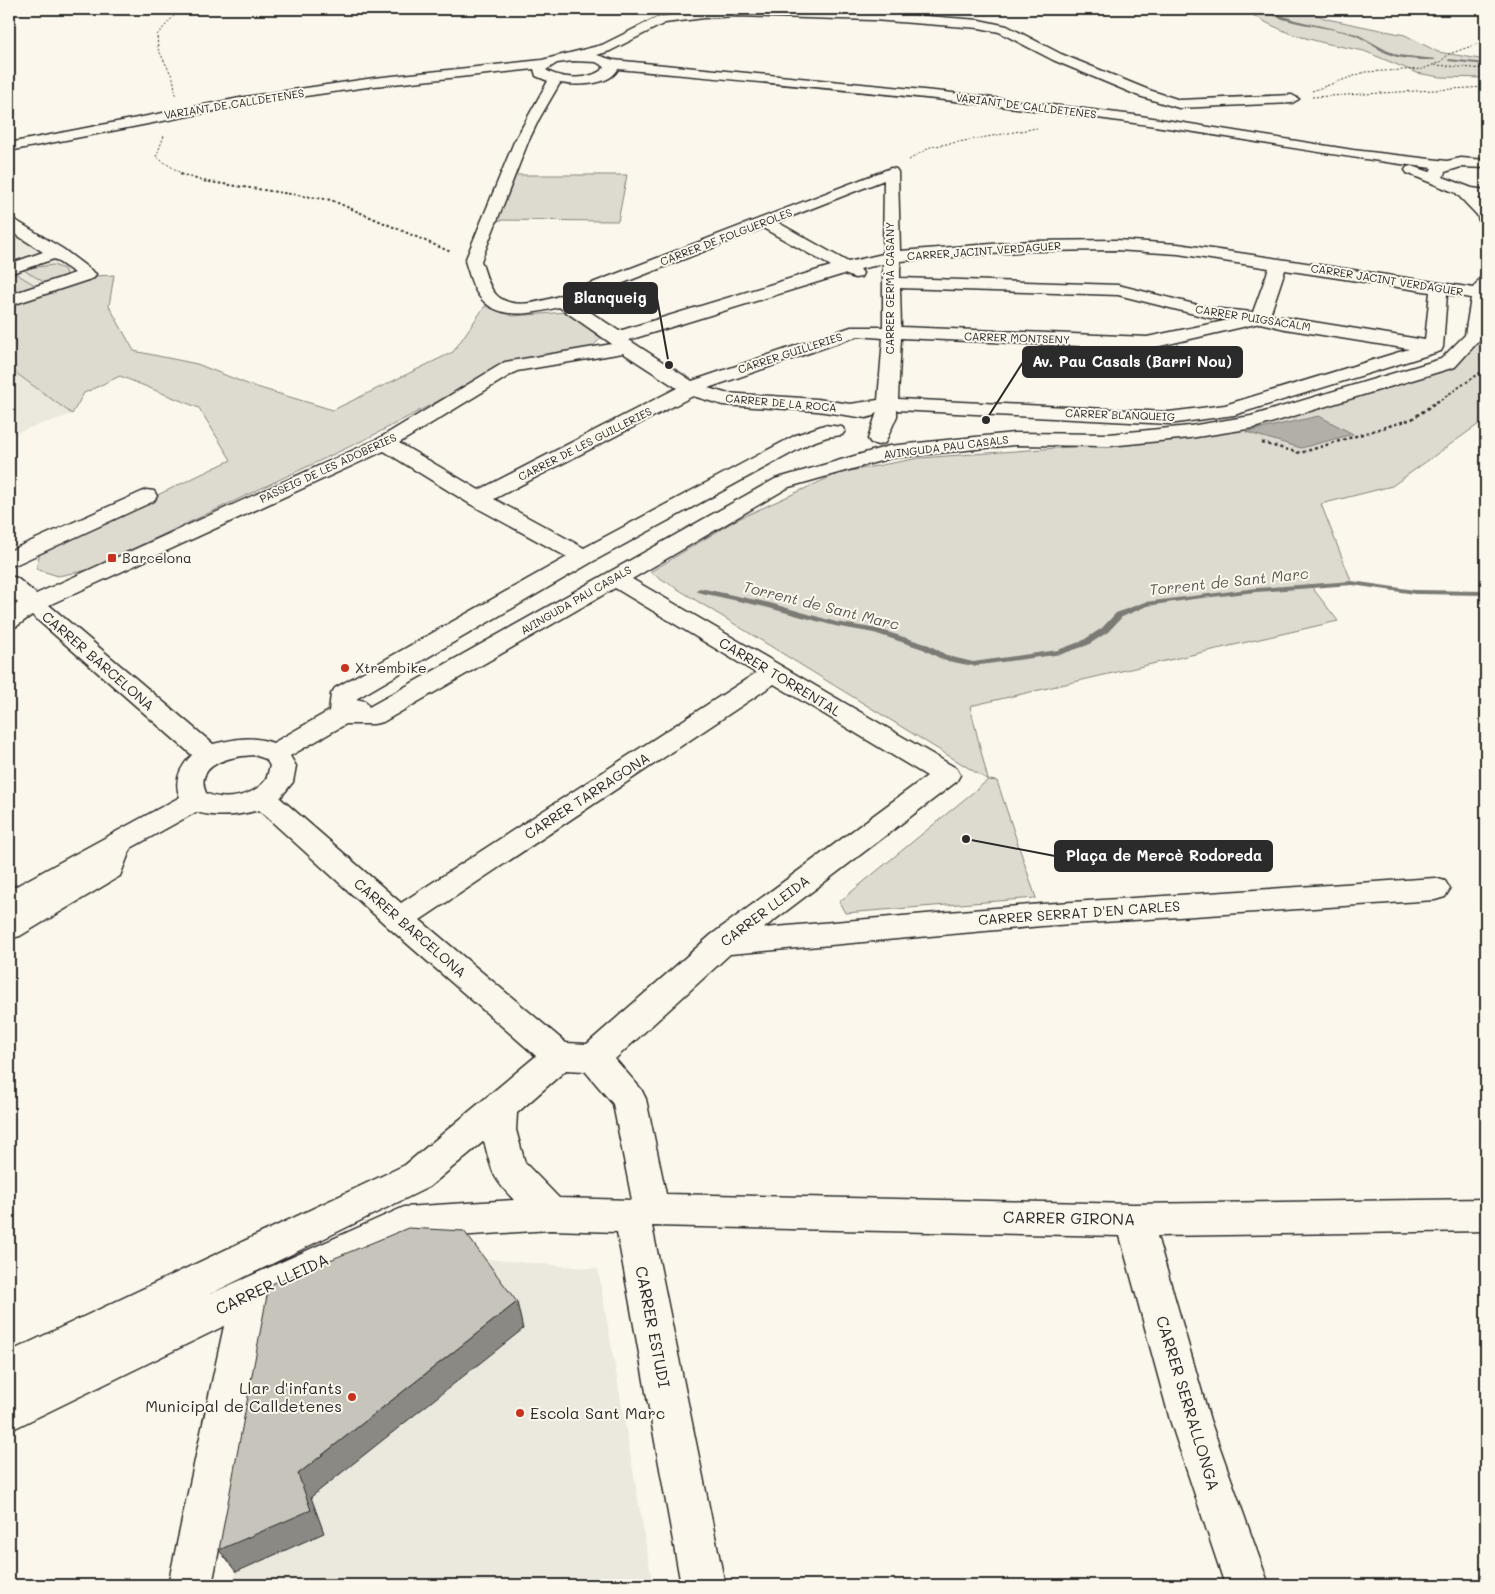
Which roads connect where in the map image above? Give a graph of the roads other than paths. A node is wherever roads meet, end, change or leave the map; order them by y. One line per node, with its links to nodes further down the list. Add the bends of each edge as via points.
1 (651, 24): 2 (street, via 606,48); 3 (street); 6 (street, via 670,18 736,12 873,16 979,24 1003,29 1057,57 1179,104)
2 (577, 57): 3 (street); 4 (street, via 557,59)
3 (605, 66): 5 (street); 9 (street, VARIANT DE CALLDETENES, via 836,84 1124,118)
4 (548, 73): 5 (street, VARIANT DE CALLDETENES); 7 (street, via 550,94 531,120); 8 (street, VARIANT DE CALLDETENES, via 462,73 365,83 176,114)
5 (582, 80): 7 (street, via 543,111)
6 (1292, 98)
7 (520, 145): 28 (street, CARRER DE FOLGUEROLES, via 473,261 487,295 495,302 532,309)
8 (9, 147)
9 (1353, 154): 11 (street, VARIANT DE CALLDETENES); 13 (street, VARIANT DE CALLDETENES)
10 (1486, 164): 11 (street, VARIANT DE CALLDETENES)
11 (1447, 165): 13 (street, via 1437,171)
12 (891, 172): 17 (street, CARRER DE FOLGUEROLES); 20 (street, CARRER GERMÀ CASANY)
13 (1440, 180): 14 (street, VARIANT DE CALLDETENES)
14 (1462, 190): 15 (street, VARIANT DE CALLDETENES); 16 (street, VARIANT DE CALLDETENES)
15 (1486, 195)
16 (1486, 220)
17 (765, 222): 22 (street); 28 (street, CARRER DE FOLGUEROLES)
18 (9, 223): 19 (street)
19 (57, 253): 23 (street); 27 (street, via 88,274)
20 (890, 257): 21 (street, CARRER JACINT VERDAGUER, via 1032,246 1116,245 1178,249); 22 (street, CARRER JACINT VERDAGUER); 24 (street, CARRER GERMÀ CASANY)
21 (1278, 264): 25 (street, CARRER JACINT VERDAGUER); 29 (street)
22 (844, 268): 24 (street); 31 (street, CARRER JACINT VERDAGUER)
23 (9, 269)
24 (882, 284): 29 (street, CARRER PUIGSACALM, via 1118,290 1210,313); 30 (street, CARRER GERMÀ CASANY)
25 (1439, 288): 26 (street, CARRER JACINT VERDAGUER); 32 (street)
26 (1483, 288): 37 (street, via 1474,336 1448,363 1254,422)
27 (9, 301)
28 (562, 301): 31 (street, CARRER DE LA ROCA)
29 (1260, 318): 30 (street, CARRER MONTSENY, via 1147,343); 32 (street, CARRER PUIGSACALM)
30 (892, 333): 33 (street, CARRER GUILLERIES, via 857,331 706,382); 34 (street, CARRER GERMÀ CASANY)
31 (622, 342): 33 (street, CARRER DE LA ROCA); 39 (street, PASSEIG DE LES ADOBERIES, via 512,366)
32 (1434, 346): 34 (street, CARRER BLANQUEIG, via 1227,411 1169,418)
33 (692, 390): 35 (street, CARRER DE LA ROCA, via 723,399 817,405); 42 (street, CARRER DE LES GUILLERIES)
34 (888, 410): 35 (street, AVINGUDA PAU CASALS); 36 (street, AVINGUDA PAU CASALS); 38 (street, AVINGUDA PAU CASALS)
35 (844, 421): 38 (street, AVINGUDA PAU CASALS); 40 (street, AVINGUDA PAU CASALS); 43 (street, AVINGUDA PAU CASALS, via 803,439)
36 (1004, 427): 37 (street, AVINGUDA PAU CASALS); 38 (street, AVINGUDA PAU CASALS)
37 (1190, 432): 45 (street, AVINGUDA PAU CASALS, via 1109,440 1014,439 889,452 782,483)
38 (878, 439): 40 (street, AVINGUDA PAU CASALS, via 824,452)
39 (385, 443): 42 (street); 47 (street, PASSEIG DE LES ADOBERIES)
40 (764, 476): 50 (street, AVINGUDA PAU CASALS)
41 (146, 496): 44 (street)
42 (478, 499): 43 (street)
43 (584, 557): 50 (street, AVINGUDA PAU CASALS, via 344,694)
44 (9, 559)
45 (614, 578): 49 (street, CARRER TORRENTAL); 50 (street, AVINGUDA PAU CASALS, via 374,716)
46 (9, 583): 47 (street, CARRER BARCELONA)
47 (32, 604): 48 (street, PASSEIG DE LES ADOBERIES); 52 (street, CARRER BARCELONA)
48 (9, 621)
49 (774, 673): 53 (street, CARRER TORRENTAL); 60 (street, CARRER TARRAGONA)
50 (341, 715): 51 (street, AVINGUDA PAU CASALS)
51 (275, 753): 52 (street, via 256,746 233,748); 54 (street, via 283,766 278,782)
52 (210, 756): 55 (street, via 194,770 189,786)
53 (946, 775): 62 (street, CARRER LLEIDA)
54 (262, 797): 55 (street, via 239,806 214,807); 60 (street, CARRER BARCELONA)
55 (196, 800): 56 (street)
56 (119, 842): 57 (street, via 84,841); 59 (street); 61 (street, via 110,869)
57 (9, 881)
58 (1435, 889): 62 (street, CARRER SERRAT D'EN CARLES, via 1052,914)
59 (9, 903)
60 (399, 919): 63 (street, CARRER BARCELONA)
61 (9, 928)
62 (722, 943): 64 (street, CARRER LLEIDA)
63 (559, 1056): 64 (street); 65 (street)
64 (594, 1058): 66 (street, via 629,1099)
65 (500, 1107): 67 (street, via 499,1130 510,1171); 71 (street, via 417,1176)
66 (642, 1213): 67 (street, CARRER LLEIDA); 69 (street, CARRER GIRONA); 74 (street, CARRER ESTUDI)
67 (550, 1214): 70 (street, CARRER LLEIDA, via 404,1223)
68 (1486, 1215): 69 (street, CARRER GIRONA)
69 (1134, 1220): 75 (street, CARRER SERRALLONGA, via 1190,1420)
70 (250, 1294): 72 (street, CARRER LLEIDA); 73 (street)
71 (9, 1372)
72 (9, 1411)
73 (190, 1585)
74 (703, 1585)
75 (1247, 1585)

